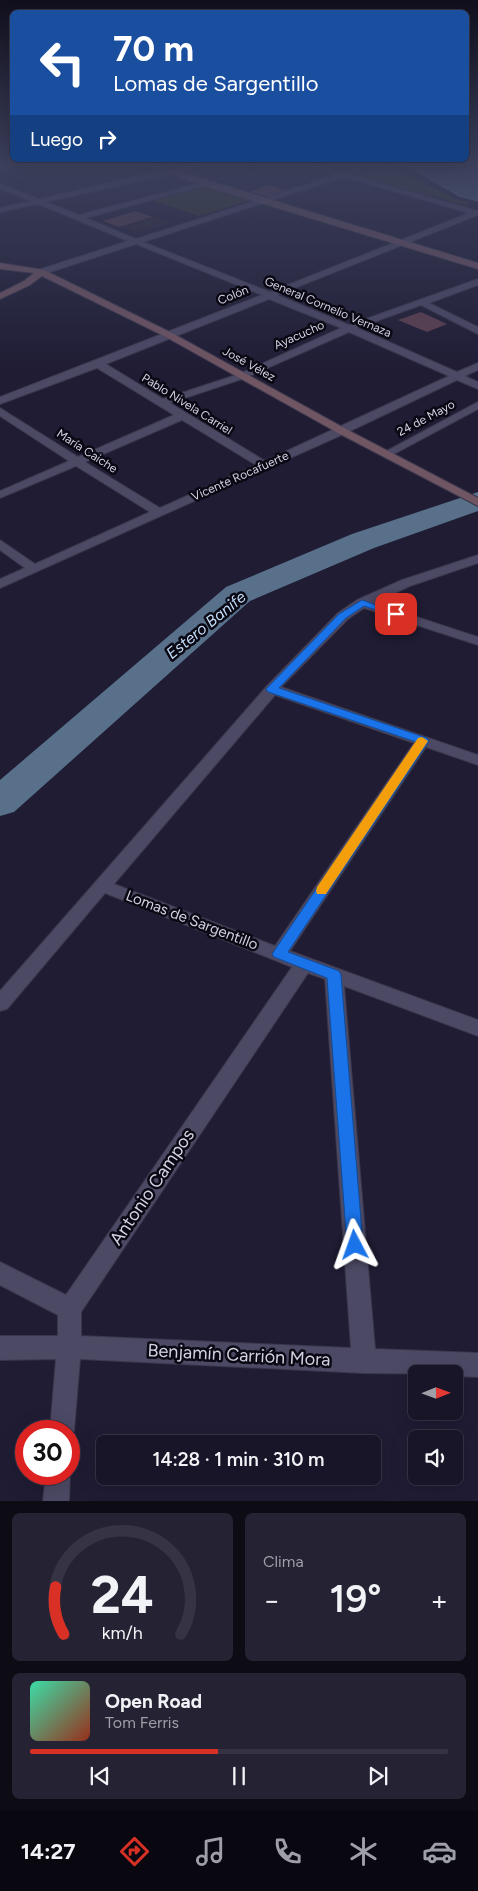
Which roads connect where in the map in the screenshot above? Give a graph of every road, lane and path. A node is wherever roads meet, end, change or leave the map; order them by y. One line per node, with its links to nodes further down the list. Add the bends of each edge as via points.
1 (114, 232): 5 (street, General Cornelio Vernaza)
2 (162, 232): 5 (street)
3 (366, 232): 6 (street)
4 (429, 232): 6 (street, Colón)
5 (134, 241): 9 (street); 12 (street, General Cornelio Vernaza)
6 (402, 243): 8 (street); 12 (street, Colón)
7 (0, 266): 9 (street, José Vélez)
8 (478, 266)
9 (41, 272): 11 (street); 13 (street); 17 (street, José Vélez)
10 (478, 282): 14 (street, Ayacucho)
11 (0, 286)
12 (268, 295): 15 (street, General Cornelio Vernaza); 17 (street, Colón)
13 (0, 296)
14 (421, 302): 15 (street, Ayacucho); 16 (street)
15 (349, 328): 20 (street, Ayacucho); 21 (street, General Cornelio Vernaza)
16 (478, 331)
17 (168, 335): 18 (street, Colón); 20 (street, José Vélez)
18 (98, 364): 23 (street, Colón); 24 (street, Pablo Nivela Carriel)
19 (478, 366): 21 (street, Vicente Rocafuerte)
20 (242, 376): 24 (street, Ayacucho); 28 (street, José Vélez)
21 (457, 376): 22 (street, General Cornelio Vernaza); 28 (street, Vicente Rocafuerte)
22 (478, 386)
23 (0, 401)
24 (161, 403): 27 (street, Pablo Nivela Carriel)
25 (478, 405): 29 (street, 24 de Mayo)
26 (0, 411): 30 (street, María Caiche)
27 (181, 416): 30 (street); 31 (street, Pablo Nivela Carriel)
28 (342, 431): 29 (street, José Vélez); 31 (street, Vicente Rocafuerte)
29 (386, 454): 33 (street, José Vélez)
30 (76, 461): 32 (street); 34 (street, María Caiche)
31 (263, 465): 34 (street, Vicente Rocafuerte)
32 (0, 495)
33 (478, 503)
34 (159, 513): 37 (street, Vicente Rocafuerte)
35 (0, 544): 37 (street)
36 (478, 559): 39 (street, via 406,583)
37 (35, 570): 38 (street, Vicente Rocafuerte)
38 (0, 584)
39 (362, 603): 40 (street); 41 (street, via 343,616)
40 (478, 641)
41 (272, 689): 42 (street); 44 (street)
42 (423, 741): 43 (street); 45 (street)
43 (478, 760)
44 (104, 886): 45 (street, Lomas de Sargentillo); 48 (street)
45 (279, 954): 46 (street, Lomas de Sargentillo)
46 (304, 964): 47 (street, Lomas de Sargentillo); 51 (street, Antonio Campos)
47 (334, 975): 49 (street, Lomas de Sargentillo); 54 (street)
48 (0, 1004)
49 (478, 1028)
50 (0, 1273): 51 (street)
51 (70, 1309): 52 (street)
52 (69, 1347): 53 (street, Benjamín Carrión Mora); 54 (street, Benjamín Carrión Mora); 56 (street)
53 (0, 1348)
54 (364, 1361): 55 (street, Benjamín Carrión Mora)
55 (478, 1365)
56 (63, 1420)
57 (57, 1485): 58 (street)
58 (56, 1501)

